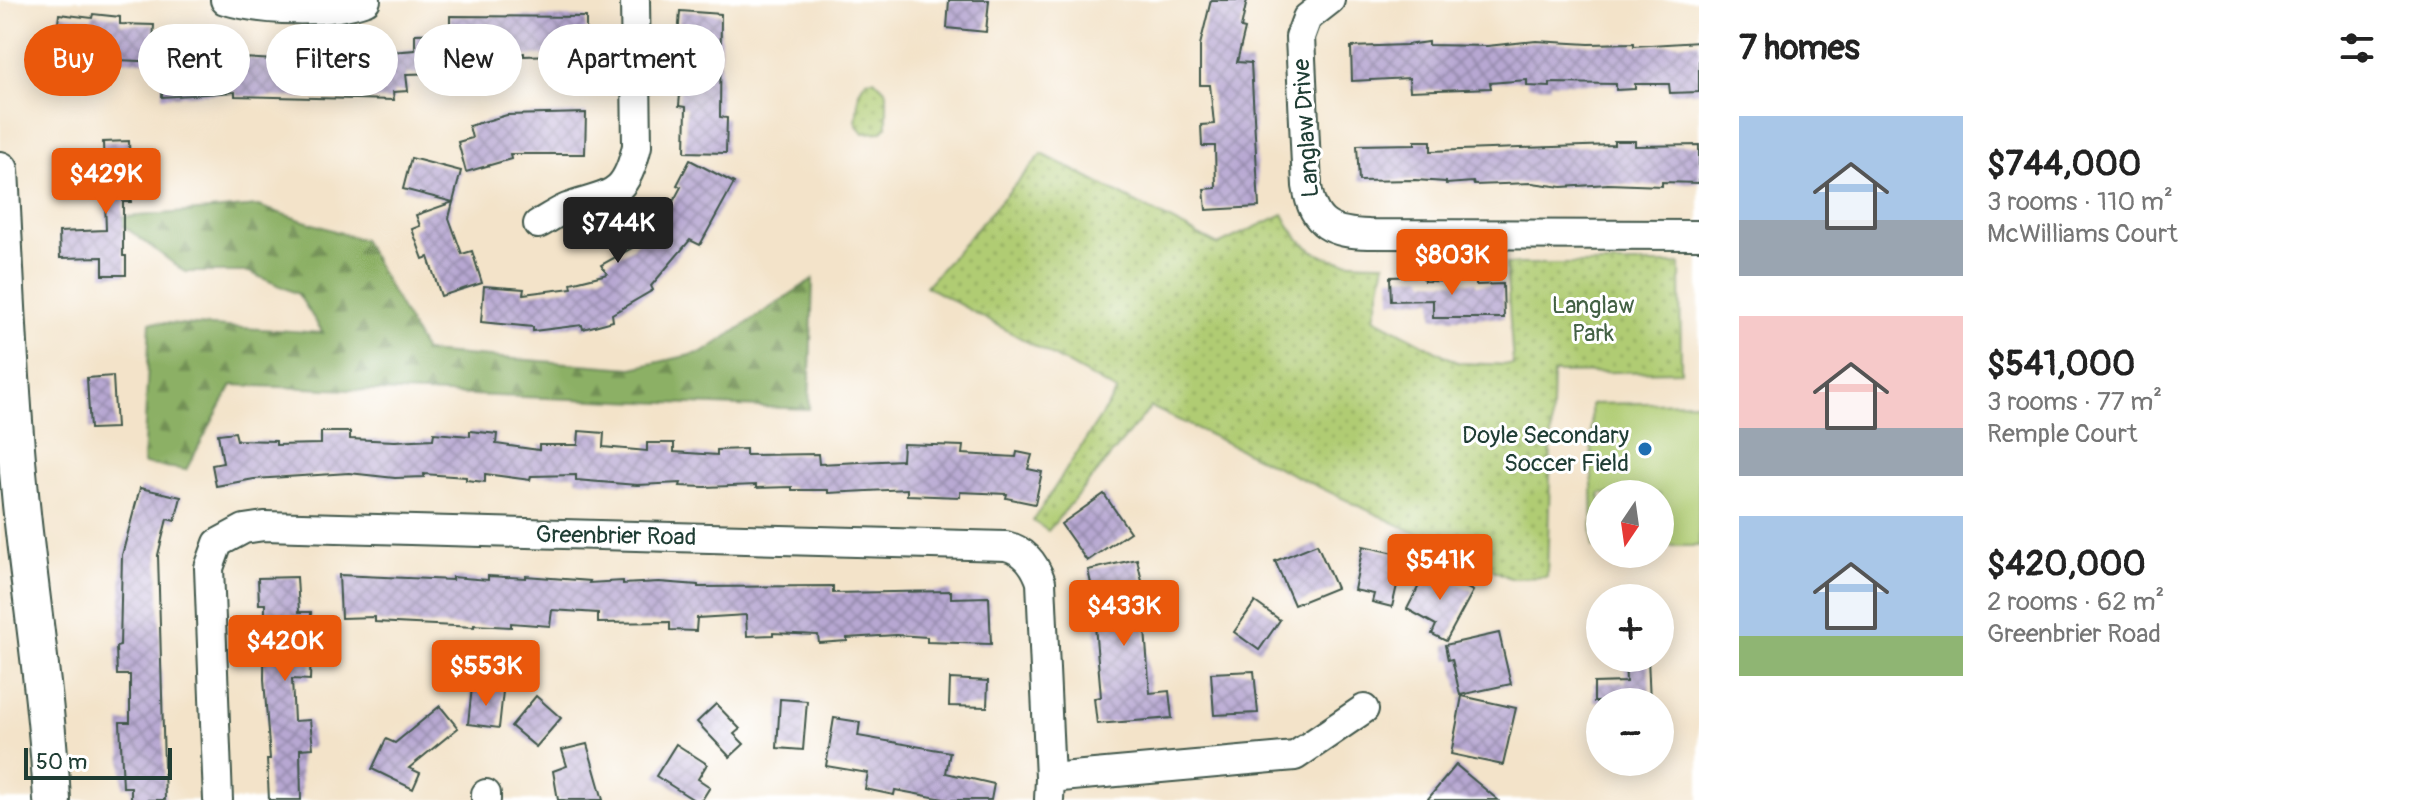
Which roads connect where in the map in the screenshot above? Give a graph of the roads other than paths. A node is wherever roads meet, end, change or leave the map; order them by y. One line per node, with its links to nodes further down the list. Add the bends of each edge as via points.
1 (225, 0): 2 (street, via 326,8)
2 (366, 0)
3 (635, 0): 6 (street, via 637,146 632,167 612,195 565,209)
4 (1330, 0): 7 (street, Langlaw Drive, via 1307,18 1300,37 1307,186 1322,222 1341,231 1369,234)
5 (0, 170): 8 (main road)
6 (538, 224)
7 (1699, 235)
8 (4, 344): 11 (main road)
9 (1364, 709): 10 (street, via 1295,756)
10 (1049, 789): 12 (street, Greenbrier Road, via 1041,582 1016,548 264,526 244,529 218,543 209,568)
11 (52, 800)
12 (218, 800)

